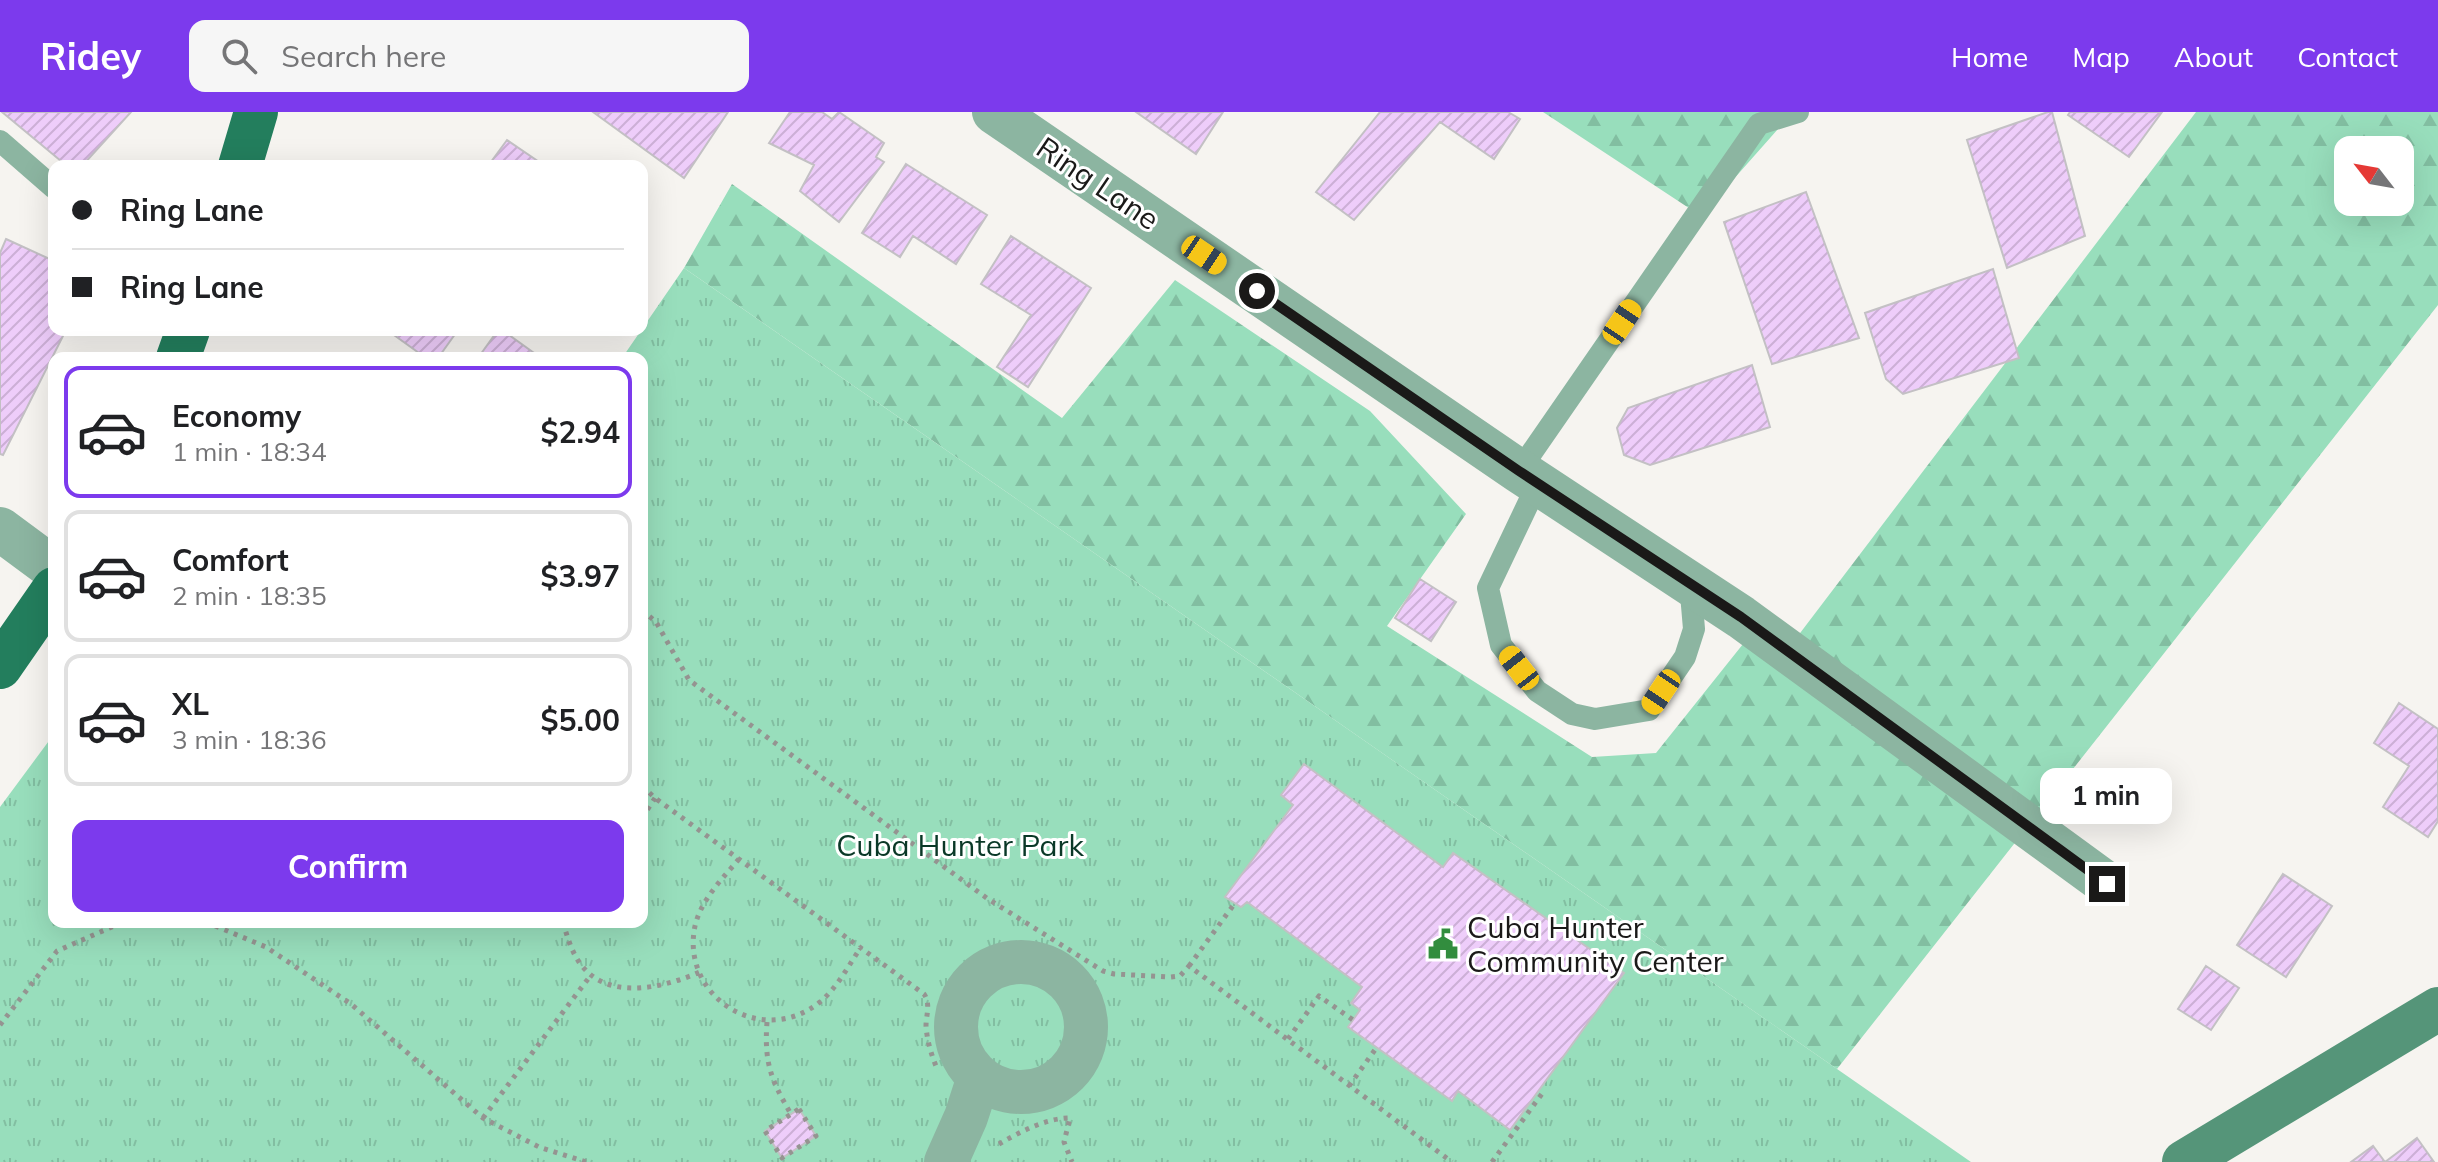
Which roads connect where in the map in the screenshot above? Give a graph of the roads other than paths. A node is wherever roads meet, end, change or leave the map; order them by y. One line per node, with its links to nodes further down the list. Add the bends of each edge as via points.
1 (256, 112): 5 (main road)
2 (994, 112): 7 (street, Ring Lane)
3 (1798, 112): 7 (lane, via 1759,124)
4 (0, 141): 6 (lane)
5 (242, 160)
6 (48, 183)
7 (1528, 477): 10 (street, Ring Lane); 10 (lane, via 1488,588 1501,645 1537,691 1572,714 1595,719 1649,710 1685,657 1694,629)
8 (0, 529): 9 (street)
9 (48, 565)
10 (1690, 582): 13 (street, Ring Lane)
11 (48, 598): 12 (main road)
12 (0, 667)
13 (2107, 884)
14 (2438, 1009): 17 (street)
15 (972, 1097): 16 (street)
16 (946, 1162)
17 (2184, 1162)

